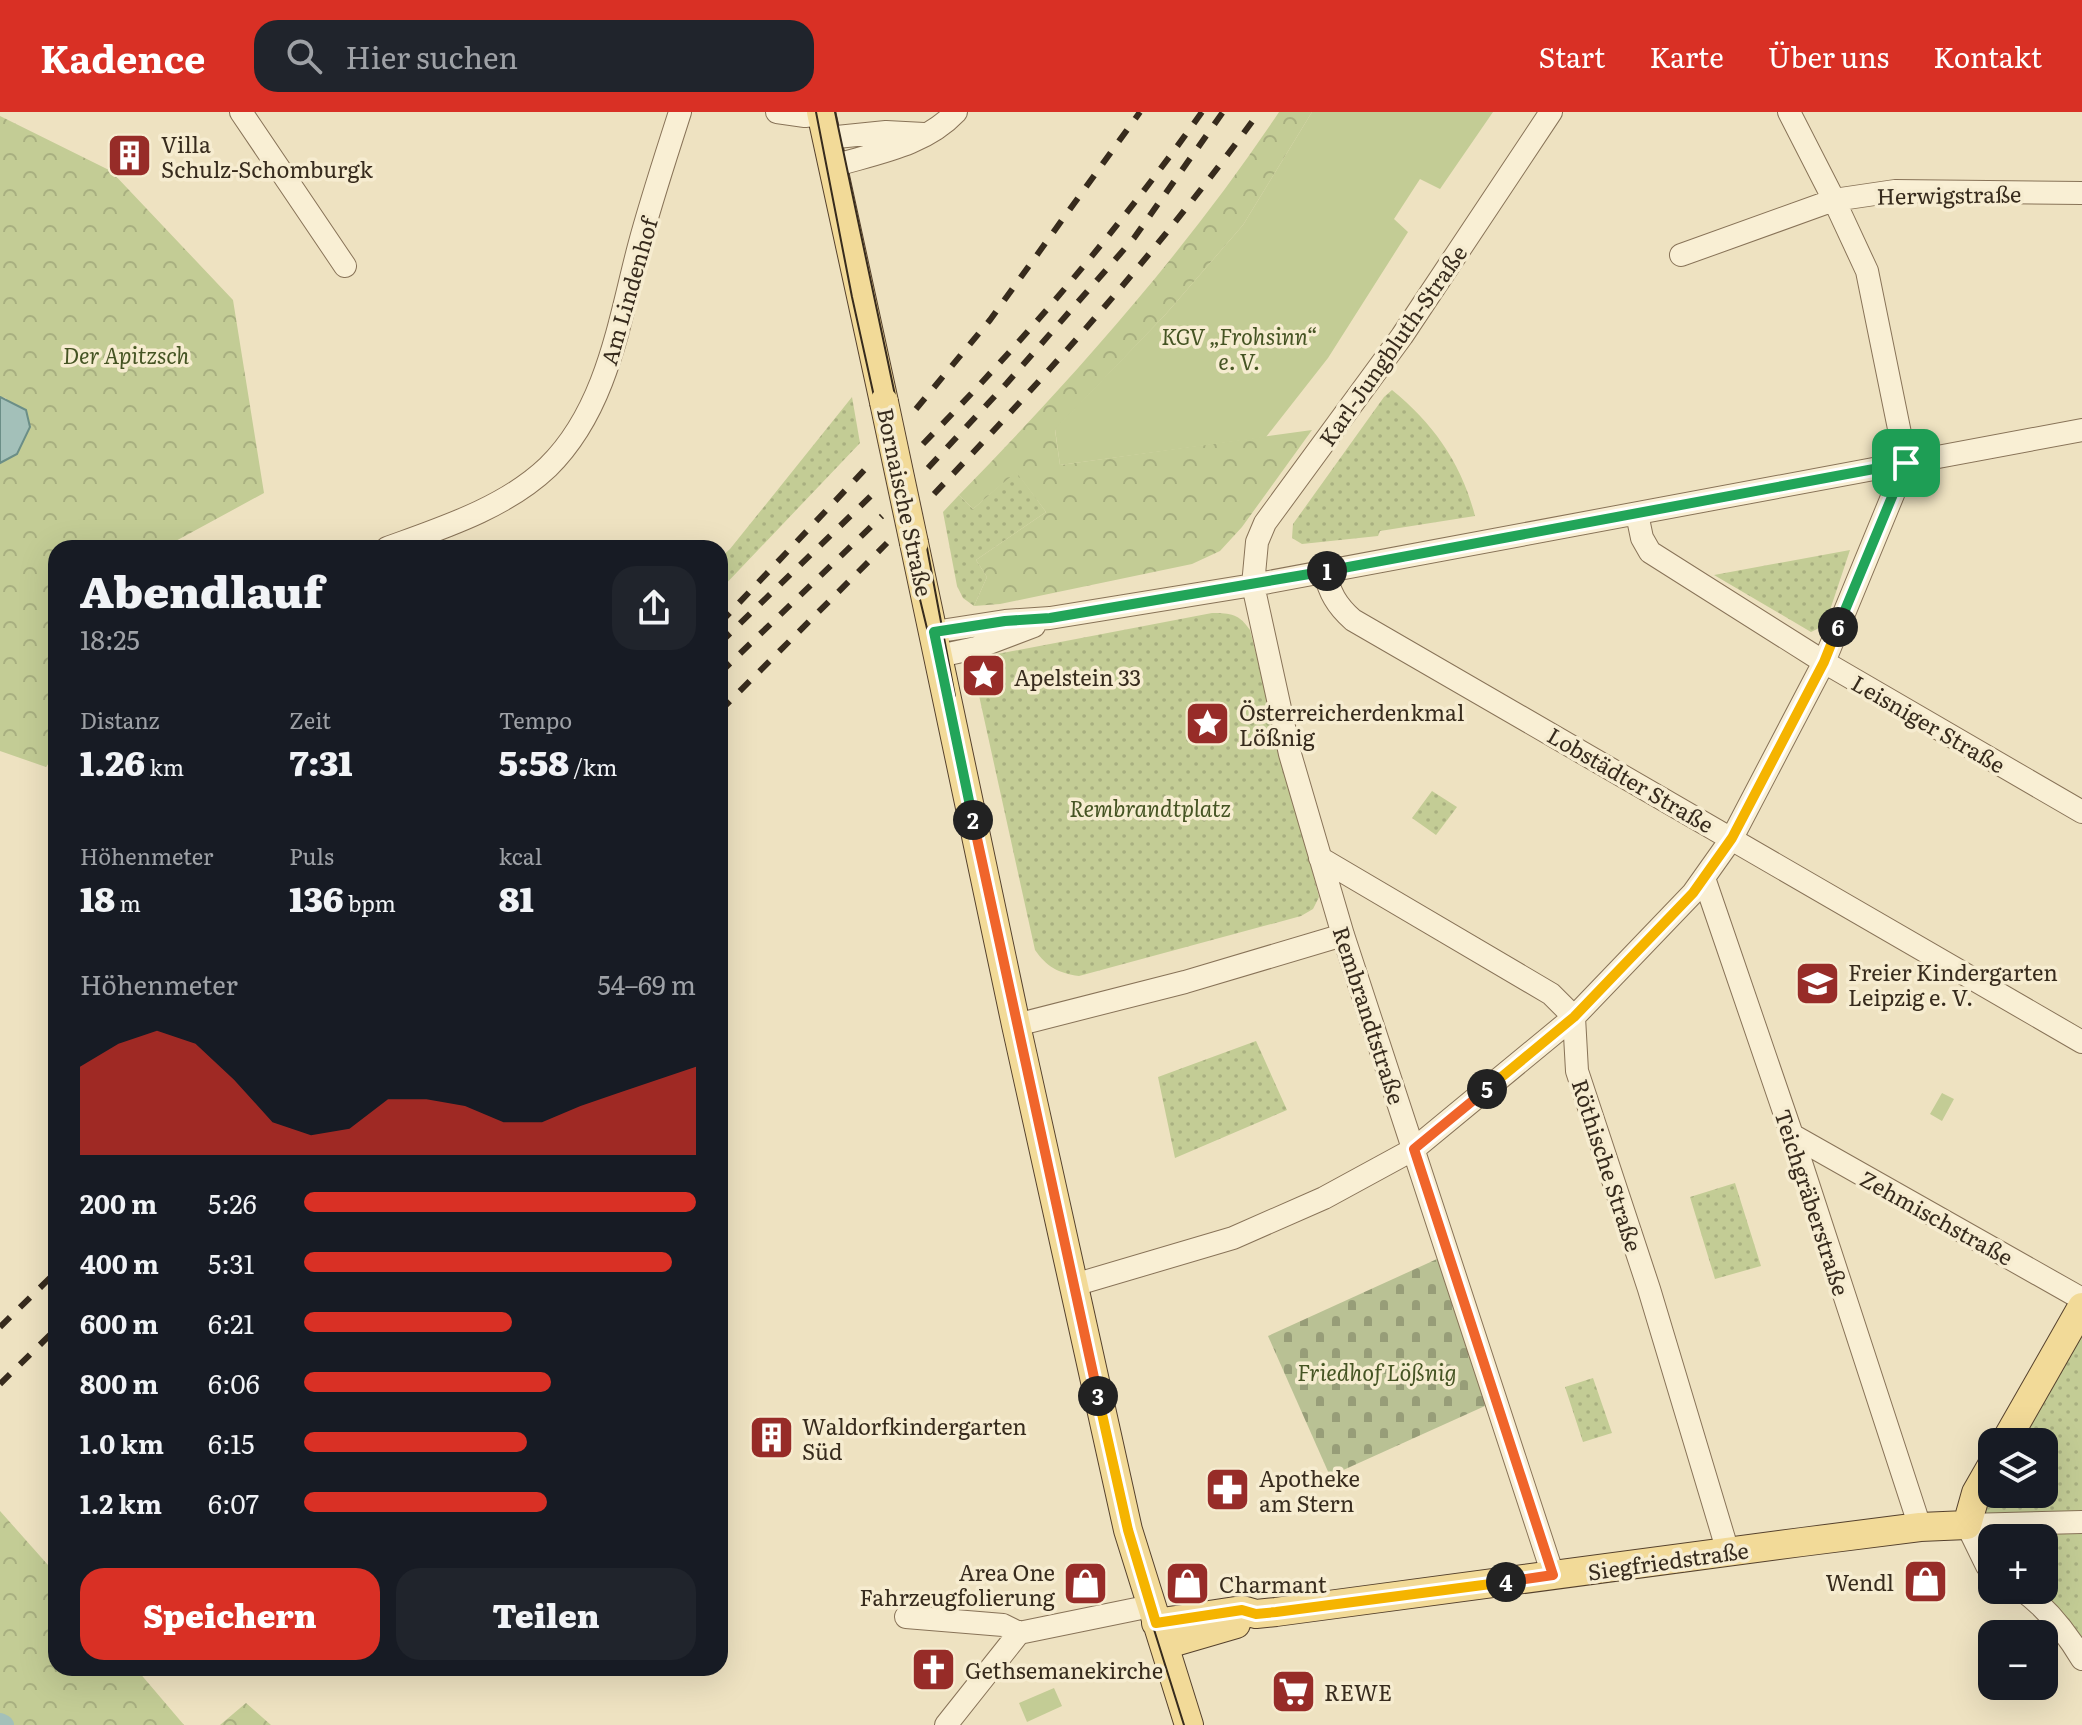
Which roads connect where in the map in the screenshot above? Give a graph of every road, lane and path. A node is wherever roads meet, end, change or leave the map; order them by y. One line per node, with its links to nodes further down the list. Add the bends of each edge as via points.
1 (241, 112): 13 (street)
2 (680, 112): 17 (street, Am Lindenhof, via 612,356 582,427 519,490)
3 (777, 112): 7 (street)
4 (956, 112): 8 (street)
5 (1551, 112): 19 (street, Karl-Jungbluth-Straße, via 1402,336 1265,523 1257,542)
6 (1789, 112): 11 (street)
7 (823, 121): 8 (street); 9 (main road, Bornaische Straße)
8 (929, 135): 9 (street)
9 (833, 166): 20 (main road, Bornaische Straße, bridge)
10 (2082, 193): 11 (street, Herwigstraße, via 1895,191)
11 (1834, 200): 12 (street, Herwigstraße); 15 (street, via 1867,271)
12 (1681, 255)
13 (345, 266)
14 (2082, 430): 15 (street)
15 (1906, 463): 16 (street); 21 (street)
16 (1637, 514): 18 (street); 21 (street, Leisniger Straße, via 1650,552)
17 (409, 540)
18 (1324, 571): 19 (street); 23 (street, Lobstädter Straße, via 1332,596 1353,620)
19 (1253, 585): 20 (street, via 1005,621); 24 (street, Rembrandtstraße, via 1290,754)
20 (937, 644): 28 (main road, Bornaische Straße)
21 (1824, 662): 22 (street, Leisniger Straße); 23 (street)
22 (2082, 812)
23 (1732, 838): 25 (street); 29 (street, Lobstädter Straße)
24 (1320, 858): 26 (street, Rembrandtstraße); 27 (street, via 1551,994)
25 (1704, 878): 27 (street); 30 (street, Teichgräberstraße)
26 (1343, 935): 28 (street); 31 (street, Rembrandtstraße)
27 (1574, 1017): 31 (street); 41 (street, Röthische Straße, via 1577,1071)
28 (1016, 1025): 32 (main road, Bornaische Straße)
29 (2082, 1042)
30 (1792, 1135): 33 (street, Zehmischstraße); 39 (street, Teichgräberstraße)
31 (1414, 1149): 32 (street, via 1324,1198 1233,1238); 42 (street, Rembrandtstraße)
32 (1074, 1285): 45 (main road, Bornaische Straße, via 1128,1530)
33 (2082, 1299)
34 (2082, 1307): 35 (main road)
35 (2013, 1428)
36 (1978, 1490): 38 (main road)
37 (2082, 1522): 38 (street, Siegfriedstraße)
38 (1967, 1525): 39 (main road, Siegfriedstraße); 40 (street)
39 (1920, 1527): 41 (main road, Siegfriedstraße)
40 (1978, 1548)
41 (1728, 1552): 42 (main road, Siegfriedstraße)
42 (1553, 1575): 45 (main road, Siegfriedstraße, via 1256,1614 1246,1623)
43 (2038, 1604): 47 (street)
44 (906, 1617): 46 (street, via 1003,1625)
45 (1157, 1625): 46 (street); 49 (main road, Bornaische Straße)
46 (1019, 1633): 48 (street)
47 (2082, 1659)
48 (946, 1725)
49 (1189, 1725)

